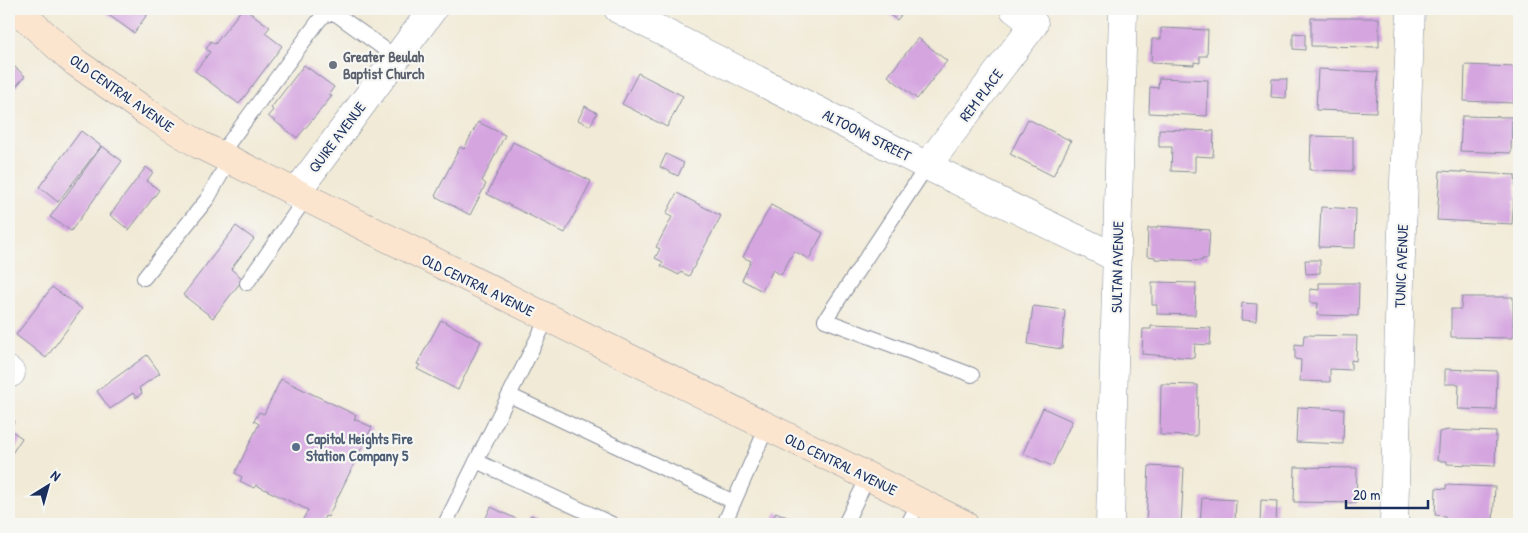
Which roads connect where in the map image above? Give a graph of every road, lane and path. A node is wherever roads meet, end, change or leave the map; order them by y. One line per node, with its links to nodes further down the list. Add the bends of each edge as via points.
1 (16, 9): 8 (main road, OLD CENTRAL AVENUE, via 75,62 148,113)
2 (433, 9): 7 (street, QUIRE AVENUE)
3 (618, 9): 9 (street, ALTOONA STREET)
4 (1123, 9): 11 (street, SULTAN AVENUE)
5 (1411, 9): 28 (street, TUNIC AVENUE)
6 (1024, 17): 9 (street, REM PLACE)
7 (397, 58): 8 (lane, via 336,14 320,18); 10 (street, QUIRE AVENUE)
8 (224, 158): 10 (main road, OLD CENTRAL AVENUE); 12 (lane, via 208,198)
9 (927, 166): 11 (street, ALTOONA STREET); 15 (lane, via 825,320)
10 (300, 196): 13 (lane); 14 (main road, OLD CENTRAL AVENUE)
11 (1117, 258): 27 (street, SULTAN AVENUE)
12 (144, 278)
13 (247, 284)
14 (547, 318): 16 (lane); 17 (main road, OLD CENTRAL AVENUE)
15 (972, 375)
16 (509, 395): 18 (lane); 20 (lane)
17 (767, 427): 19 (main road, OLD CENTRAL AVENUE); 20 (lane)
18 (476, 461): 22 (lane); 23 (lane)
19 (868, 477): 21 (main road, OLD CENTRAL AVENUE); 25 (lane)
20 (734, 502): 24 (lane)
21 (913, 513): 26 (main road, OLD CENTRAL AVENUE)
22 (445, 524)
23 (612, 524)
24 (724, 524)
25 (846, 524)
26 (964, 524)
27 (1110, 524)
28 (1394, 524)

